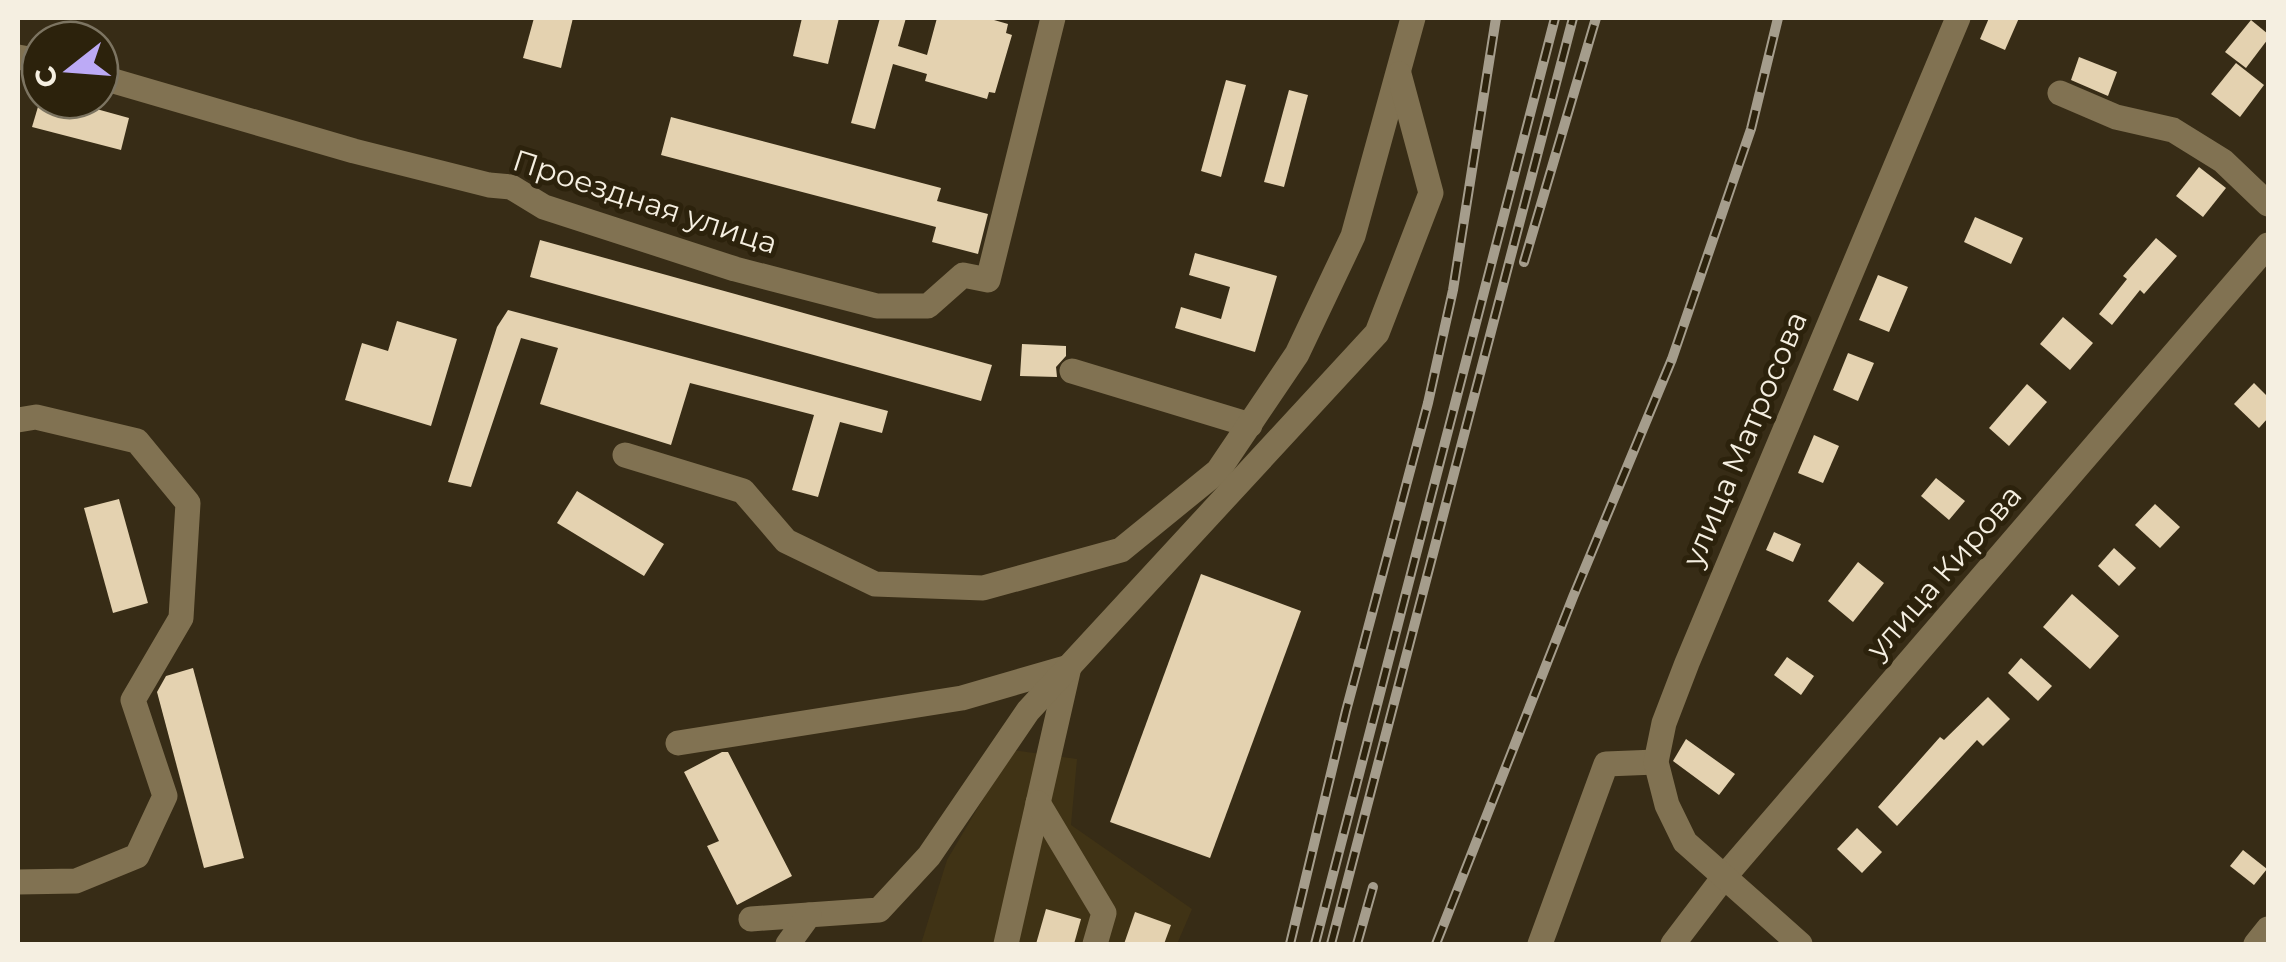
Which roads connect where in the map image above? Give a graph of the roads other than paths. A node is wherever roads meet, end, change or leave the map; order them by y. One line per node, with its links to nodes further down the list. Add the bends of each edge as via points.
1 (1053, 18): 5 (street, Проездная улица, via 988,280 963,275 928,306 877,306 735,269 544,207 511,188 354,151)
2 (1414, 18): 4 (street)
3 (1958, 18): 15 (street, улица Матросова, via 1687,663)
4 (1399, 74): 11 (street, via 1353,236 1297,354); 13 (street, via 1431,193 1376,334)
5 (120, 83)
6 (2060, 92): 7 (street, via 2116,118 2173,130 2223,161)
7 (2268, 204)
8 (2268, 245): 17 (street, улица Кирова)
9 (1072, 371): 11 (street)
10 (18, 420): 18 (street, via 36,417 137,441 188,503 180,618 134,700 164,796 137,856 76,881)
11 (1250, 425): 12 (street, via 1218,472 1121,550 983,588 874,584 786,541 743,491)
12 (625, 455)
13 (1069, 666): 14 (street, via 962,698); 16 (street); 19 (street, via 1028,711 930,856 879,910)
14 (678, 743)
15 (1656, 762): 17 (street, via 1686,842); 25 (street, via 1606,764)
16 (1038, 802): 23 (street); 24 (street, via 1104,912)
17 (1724, 877): 26 (street, улица Кирова); 27 (street)
18 (18, 882)
19 (809, 915): 20 (street); 22 (street)
20 (750, 919)
21 (2268, 928): 28 (street)
22 (788, 944)
23 (1006, 944)
24 (1095, 944)
25 (1540, 944)
26 (1672, 944)
27 (1800, 944)
28 (2256, 944)

